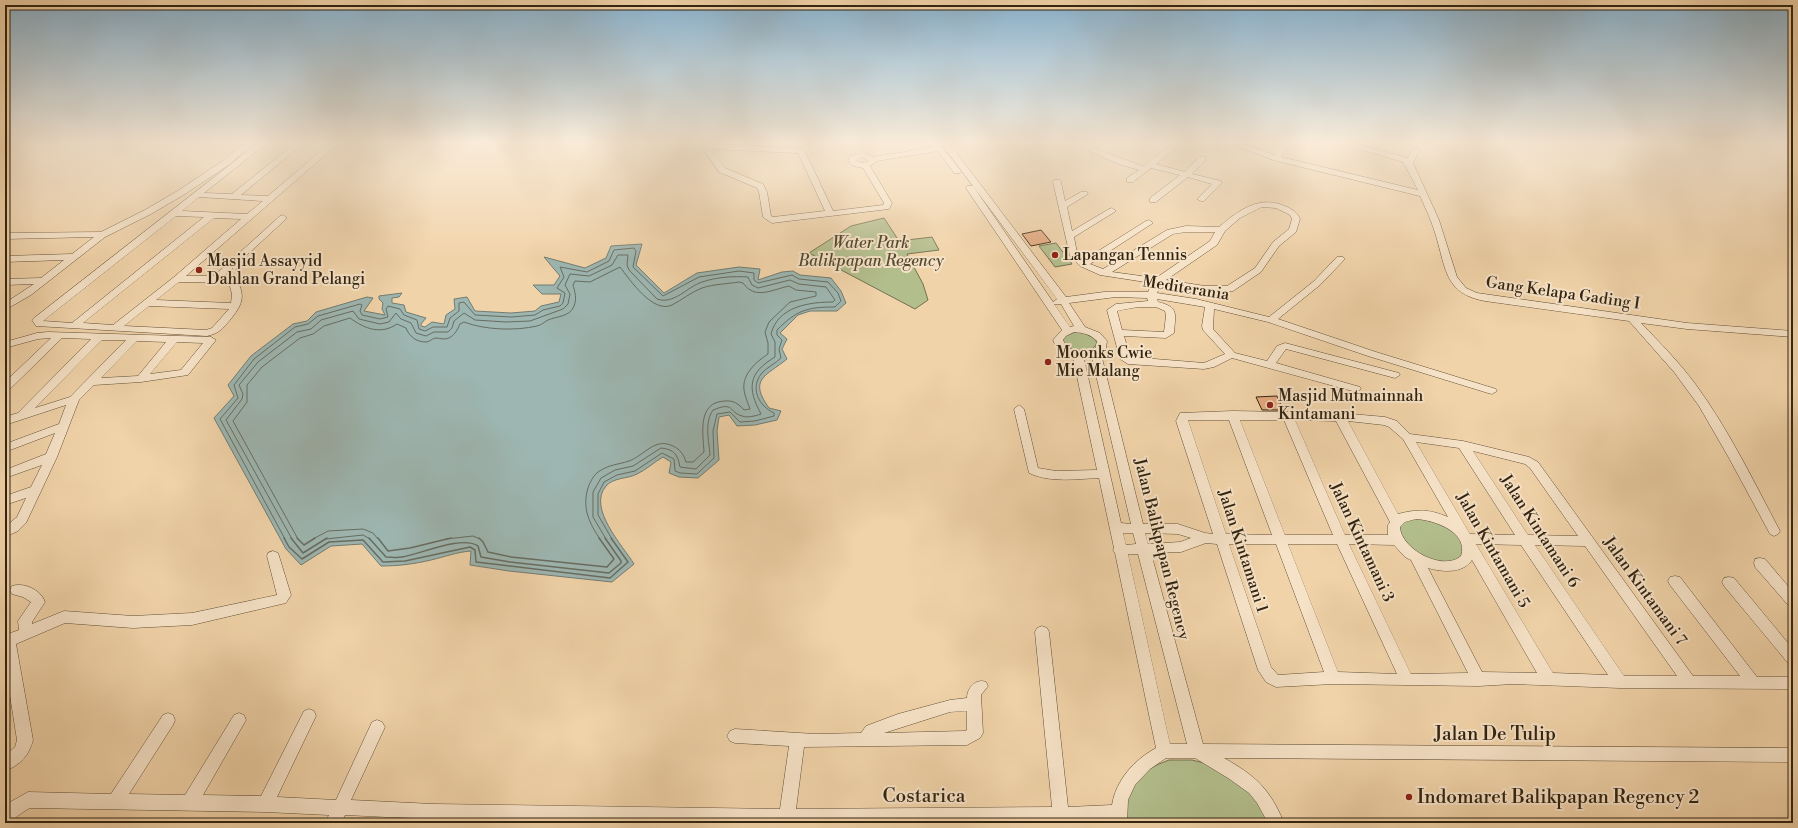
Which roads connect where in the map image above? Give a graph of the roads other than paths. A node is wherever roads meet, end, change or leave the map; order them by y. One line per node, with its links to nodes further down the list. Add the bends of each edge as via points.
1 (969, 181): 44 (street); 46 (street)
2 (198, 182): 30 (street, via 148,212)
3 (215, 182): 16 (street)
4 (253, 182): 17 (street)
5 (289, 182): 18 (street)
6 (750, 182): 24 (street, via 760,186 769,219)
7 (816, 182): 24 (street)
8 (875, 182): 24 (street, via 888,205 882,208)
9 (1057, 182): 21 (street)
10 (1177, 182): 20 (street)
11 (1213, 182): 19 (street, via 1218,183)
12 (1372, 182): 15 (street)
13 (1416, 182): 15 (street, Gang Kelapa Gading I)
14 (1084, 194): 21 (street)
15 (1422, 194): 50 (street, Gang Kelapa Gading I, via 1438,228 1449,270 1463,290 1493,300)
16 (198, 195): 17 (street); 23 (street)
17 (234, 197): 18 (street)
18 (269, 199): 26 (street)
19 (1201, 199)
20 (1153, 200)
21 (1063, 206): 32 (street)
22 (1112, 211): 32 (street)
23 (175, 213): 25 (street); 52 (street, via 37,320 39,324)
24 (830, 213)
25 (212, 215): 26 (street); 52 (street)
26 (247, 217): 38 (street)
27 (283, 218): 39 (street)
28 (1149, 223): 36 (street)
29 (1221, 230): 37 (street, via 1186,229 1170,232); 41 (street, via 1214,243); 41 (street, via 1237,216 1261,204 1289,210 1296,219 1293,230 1276,244 1258,270 1230,289 1205,289)
30 (102, 235): 31 (street); 33 (street)
31 (5, 236)
32 (1069, 236): 36 (street, via 1073,254)
33 (74, 257): 34 (street); 40 (street)
34 (5, 259)
35 (1340, 259): 51 (street, via 1317,283)
36 (1083, 264): 37 (street)
37 (1103, 272): 41 (street)
38 (177, 279): 39 (street); 45 (street)
39 (216, 279): 48 (street, via 233,282 238,294)
40 (42, 281): 42 (street); 49 (street, via 23,297)
41 (1158, 281): 43 (street)
42 (5, 282)
43 (1153, 299): 44 (street, Mediterania, via 1125,294); 47 (street, Mediterania); 56 (street, via 1114,308 1112,310); 56 (street, via 1172,313 1169,333)
44 (1063, 300): 46 (street, Mediterania); 54 (street)
45 (148, 302): 48 (street); 53 (street)
46 (1048, 303): 55 (street)
47 (1210, 305): 51 (street, Mediterania); 65 (street, via 1208,330)
48 (236, 306): 53 (street, via 216,330 207,333)
49 (5, 307)
50 (1632, 318): 57 (street, Gang Kelapa Gading I, via 1710,328); 93 (street, via 1692,387 1733,453)
51 (1271, 320): 72 (street, Mediterania)
52 (74, 326): 53 (street)
53 (115, 328)
54 (1081, 330): 55 (street, Jalan Balikpapan Regency); 63 (street, Jalan Balikpapan Regency, via 1092,332 1102,341 1102,348)
55 (1068, 331): 64 (street, via 1060,336 1059,344 1066,351)
56 (1118, 333): 65 (street, via 1125,359 1133,363 1204,366)
57 (1793, 334)
58 (60, 335): 59 (street); 62 (street, via 37,336); 70 (street)
59 (99, 337): 60 (street); 75 (street)
60 (133, 339): 61 (street); 69 (street)
61 (173, 340): 68 (street); 68 (street, via 210,342 184,373)
62 (7, 346)
63 (1096, 353): 64 (street); 92 (street, Jalan Balikpapan Regency)
64 (1078, 355): 87 (street)
65 (1231, 355): 66 (street)
66 (1270, 365): 67 (street, via 1281,348 1286,346); 71 (street)
67 (1395, 374)
68 (141, 379): 69 (street)
69 (90, 382): 73 (street)
70 (5, 388)
71 (1356, 389)
72 (1492, 391)
73 (74, 399): 75 (street); 81 (street)
74 (1019, 409): 87 (street, via 1033,470 1037,473 1050,474)
75 (21, 415): 79 (street)
76 (1233, 415): 77 (street, Jalan Kintamani 5); 80 (street, Jalan Kintamani 5, via 1184,416); 99 (street)
77 (1288, 417): 78 (street, Jalan Kintamani 5); 100 (street, Jalan Kintamani 3)
78 (1340, 417): 82 (street, Jalan Kintamani 5, via 1389,422 1398,427); 90 (street)
79 (5, 421)
80 (1182, 421): 96 (street, Jalan Kintamani 1)
81 (63, 426): 84 (street); 85 (street)
82 (1407, 438): 83 (street); 97 (street, Jalan Kintamani 5)
83 (1463, 445): 98 (street, Jalan Kintamani 6); 102 (street, via 1529,461)
84 (5, 448)
85 (51, 458): 86 (street); 88 (street)
86 (5, 474)
87 (1103, 474): 91 (street)
88 (35, 490): 89 (street); 94 (street, via 22,520)
89 (5, 501)
90 (1396, 522): 97 (street, via 1408,515 1435,517 1453,526); 101 (street)
91 (1115, 528): 92 (street); 104 (street)
92 (1139, 529): 95 (street, via 1178,529); 103 (street, Jalan Balikpapan Regency)
93 (1774, 531)
94 (5, 532)
95 (1205, 538): 96 (street); 103 (street, via 1181,547)
96 (1220, 539): 99 (street); 116 (street, Jalan Kintamani 1, via 1265,670 1271,678 1276,681)
97 (1466, 539): 98 (street, Jalan Kintamani 7); 106 (street, via 1469,552 1467,558 1455,566 1437,566); 119 (street, Jalan Kintamani 5)
98 (1524, 539): 102 (street, Jalan Kintamani 7); 120 (street, Jalan Kintamani 6)
99 (1282, 540): 100 (street); 116 (street)
100 (1341, 540): 101 (street); 117 (street, Jalan Kintamani 3)
101 (1396, 540): 106 (street)
102 (1588, 542): 121 (street, Jalan Kintamani 7)
103 (1143, 549): 104 (street); 134 (street, Jalan Balikpapan Regency)
104 (1119, 550): 133 (street)
105 (274, 556): 112 (street, via 284,595 281,599 192,619 134,622 64,617)
106 (1417, 559): 118 (street)
107 (1760, 563): 111 (street)
108 (1675, 581): 122 (street)
109 (1729, 582): 115 (street)
110 (17, 590): 112 (street, via 27,592 38,602 27,618)
111 (1793, 600)
112 (26, 628): 114 (street)
113 (1042, 632): 145 (street)
114 (7, 641): 136 (street, via 25,740 21,753)
115 (1793, 659)
116 (1333, 678): 117 (street)
117 (1407, 680): 118 (street)
118 (1479, 680): 119 (street)
119 (1549, 680): 120 (street)
120 (1620, 682): 121 (street)
121 (1690, 683): 122 (street)
122 (1753, 683): 123 (street)
123 (1793, 683)
124 (981, 686): 125 (street, via 974,693)
125 (974, 704): 132 (street, via 950,706 898,721 871,730); 132 (street, via 975,733 967,738)
126 (309, 716): 139 (street)
127 (168, 720): 137 (street)
128 (239, 720): 138 (street)
129 (377, 728): 141 (street)
130 (735, 736): 131 (street)
131 (797, 740): 132 (street); 146 (street)
132 (865, 740)
133 (1164, 751): 134 (street, Jalan De Tulip); 144 (street, via 1151,757 1129,780 1121,795)
134 (1197, 752): 135 (street, Jalan De Tulip); 147 (street, via 1248,781 1262,797)
135 (1793, 755)
136 (5, 764)
137 (115, 802): 138 (street, Costarica); 140 (street, Costarica, via 28,800)
138 (190, 802): 139 (street, Costarica)
139 (265, 804): 141 (street, Costarica)
140 (5, 816)
141 (336, 816): 143 (street, Costarica)
142 (484, 817): 143 (street, Costarica); 146 (street, Costarica)
143 (431, 818)
144 (1118, 818): 145 (street, Costarica)
145 (1062, 819): 146 (street, Costarica)
146 (786, 820)
147 (1276, 823)

